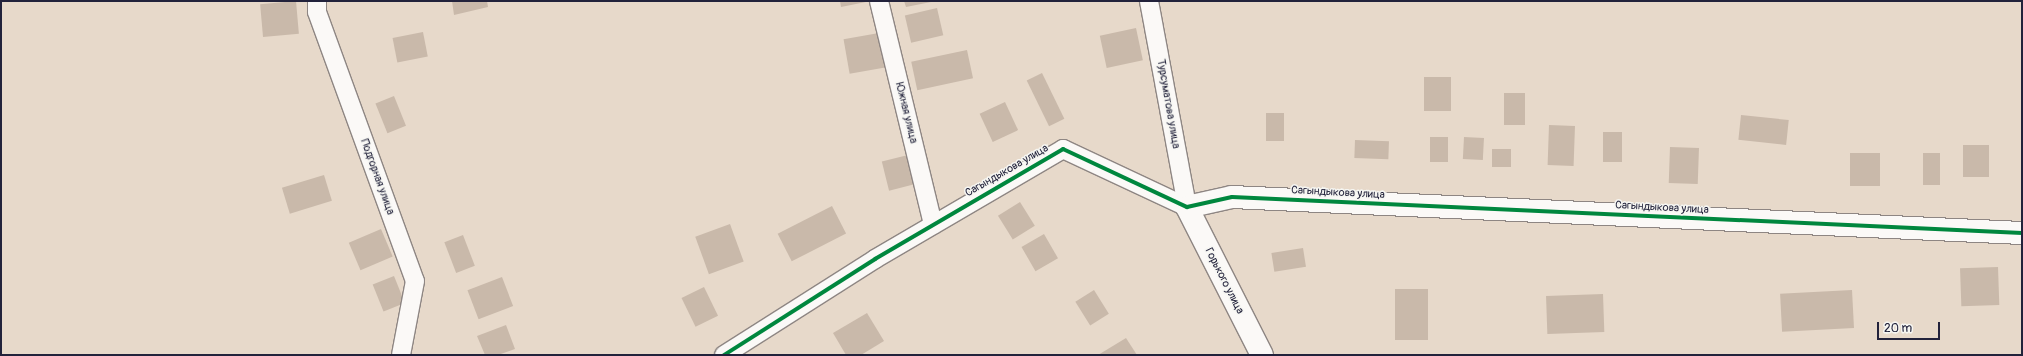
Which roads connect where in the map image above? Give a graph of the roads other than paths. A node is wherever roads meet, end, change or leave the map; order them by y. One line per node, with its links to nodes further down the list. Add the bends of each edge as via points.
1 (317, 1): 7 (street, Подгорная улица, via 317,12 415,281)
2 (879, 1): 5 (street, Южная улица)
3 (1150, 1): 4 (street, Турсуматова улица)
4 (1187, 207): 5 (street, Сагындыкова улица, via 1063,149); 6 (street, Сагындыкова улица, via 1232,198); 9 (street, Горького улица)
5 (933, 225): 8 (street, Сагындыкова улица)
6 (2022, 233)
7 (401, 355)
8 (724, 355)
9 (1262, 355)

